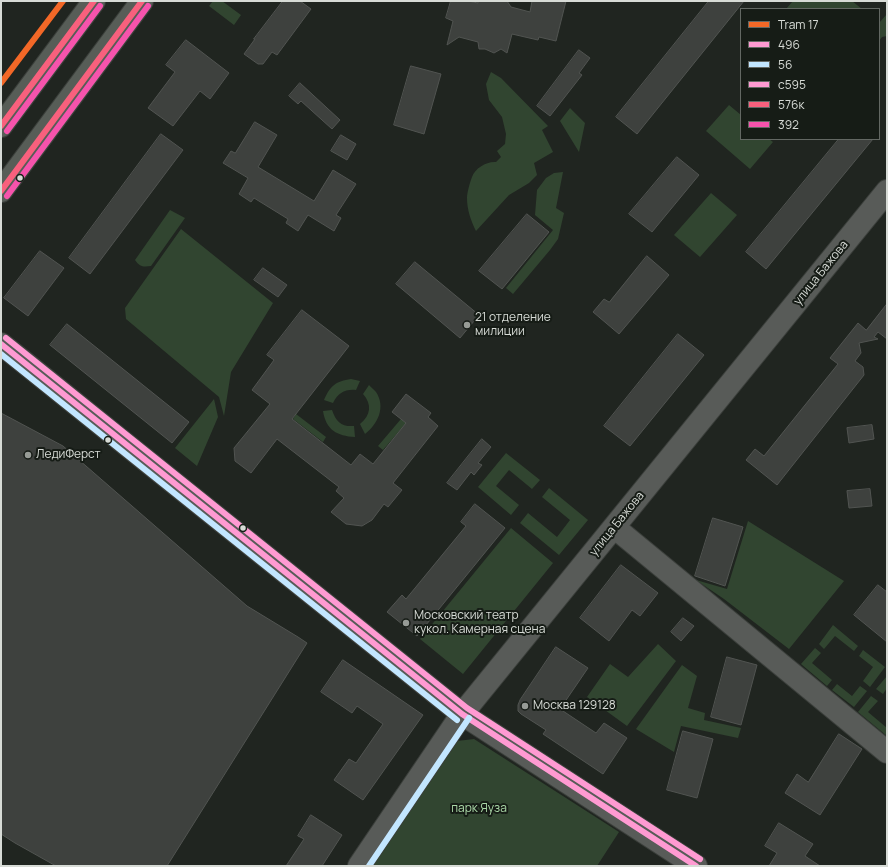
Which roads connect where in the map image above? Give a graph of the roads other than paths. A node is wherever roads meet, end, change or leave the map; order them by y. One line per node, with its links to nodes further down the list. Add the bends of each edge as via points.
1 (94, 1): 3 (main road)
2 (142, 1): 4 (main road)
3 (1, 126)
4 (1, 190)
5 (887, 191): 7 (street, улица Бажова)
6 (1, 344): 8 (street)
7 (614, 527): 8 (street, улица Бажова); 9 (street)
8 (462, 714): 10 (street, улица Бажова); 11 (street)
9 (887, 752)
10 (359, 866)
11 (696, 866)

